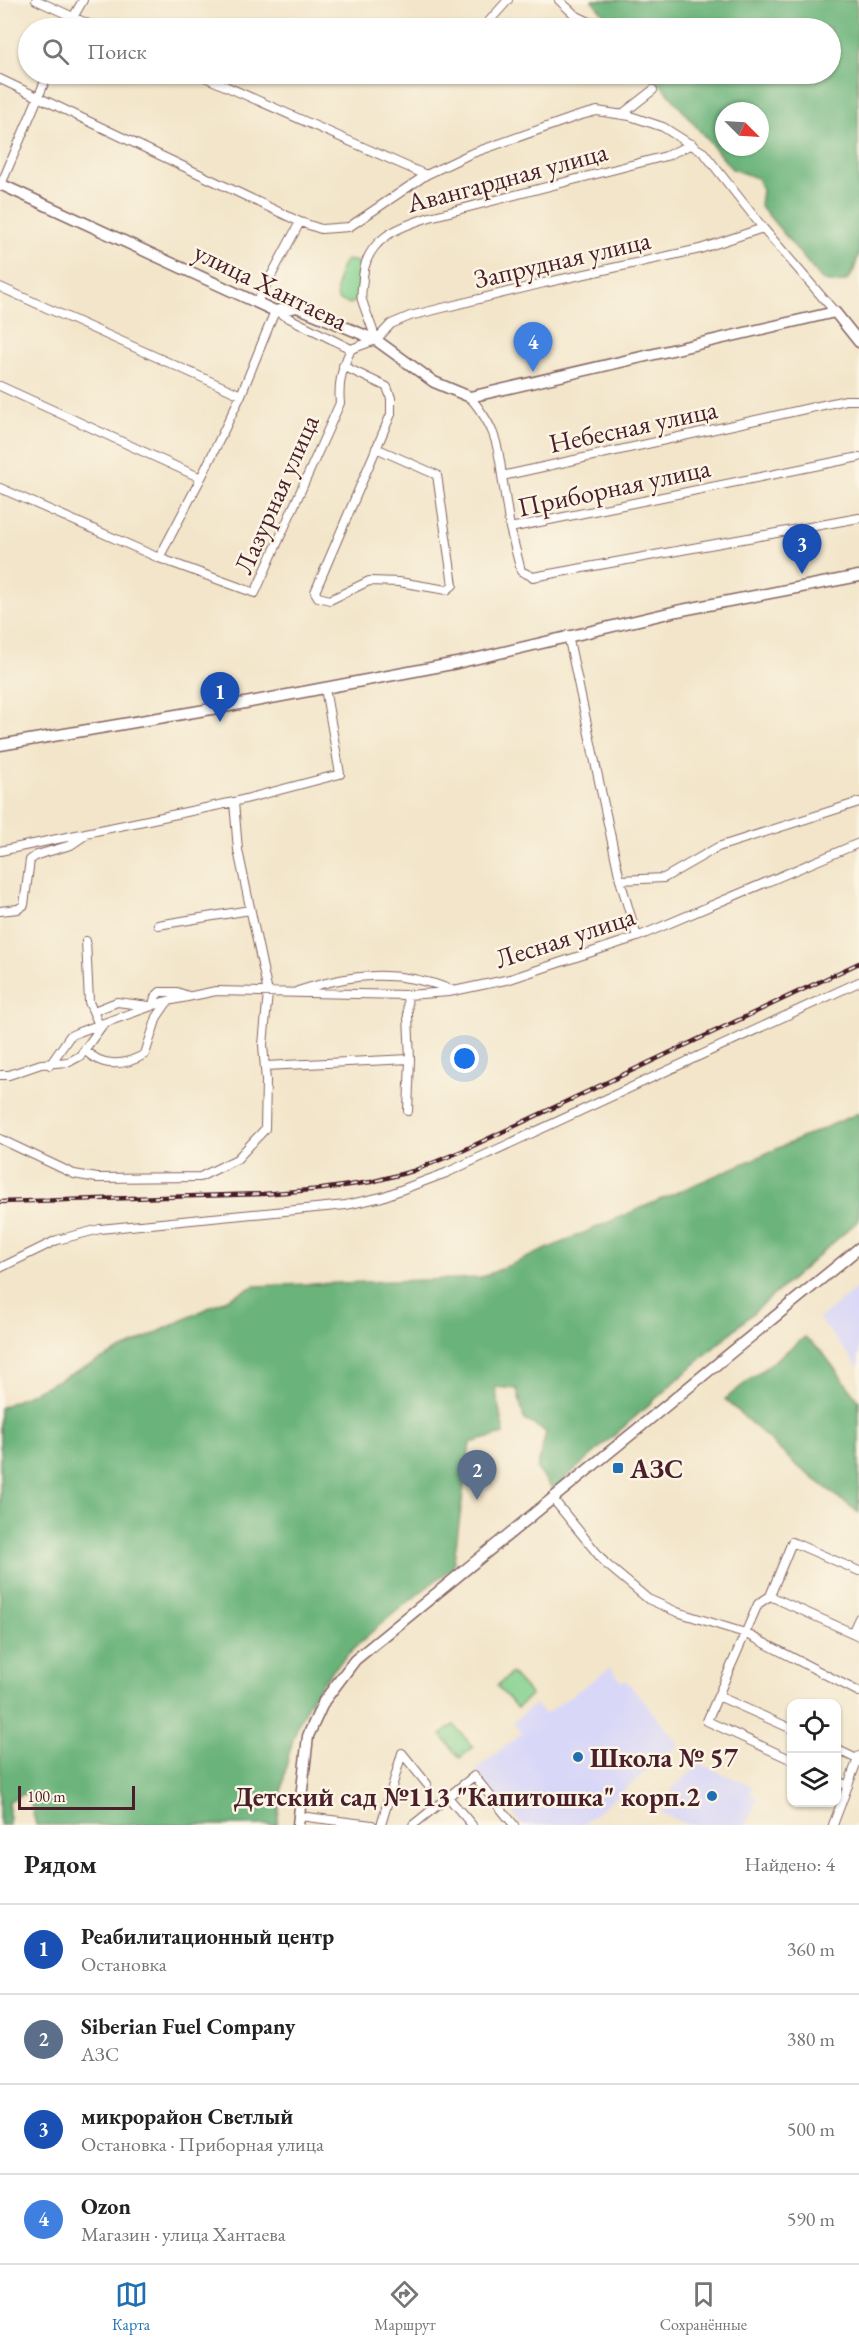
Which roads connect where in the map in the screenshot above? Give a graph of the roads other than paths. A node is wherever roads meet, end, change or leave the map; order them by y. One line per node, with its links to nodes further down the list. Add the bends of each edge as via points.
1 (36, 0): 5 (street)
2 (83, 0): 5 (street)
3 (508, 0): 6 (street)
4 (559, 0): 7 (street)
5 (74, 18)
6 (492, 18)
7 (581, 18)
8 (0, 79): 12 (street)
9 (44, 84): 12 (street)
10 (221, 84): 15 (street)
11 (653, 90): 13 (street)
12 (39, 97): 16 (street); 17 (street)
13 (621, 115): 14 (street, via 663,127); 15 (street, via 597,111 578,116 470,154)
14 (692, 144): 18 (street, via 704,153); 23 (street, Авангардная улица, via 666,156 396,228 365,259 362,299)
15 (426, 175): 17 (street, via 349,227 321,229)
16 (0, 185): 20 (street, улица Хантаева)
17 (300, 222): 20 (street)
18 (763, 228): 22 (street); 23 (street, Запрудная улица, via 700,249 410,316 391,324)
19 (0, 287): 28 (street)
20 (257, 302): 21 (street, улица Хантаева)
21 (276, 311): 23 (street, via 297,307); 25 (street, улица Хантаева); 28 (street)
22 (835, 312): 24 (street); 29 (street)
23 (376, 340): 25 (street, улица Хантаева); 29 (street, улица Хантаева, via 434,381)
24 (859, 342)
25 (351, 349): 26 (street, Лазурная улица)
26 (343, 366): 31 (street, via 387,387 390,414); 38 (street, Лазурная улица, via 340,403 255,593)
27 (0, 386): 34 (street)
28 (241, 395): 34 (street)
29 (470, 397): 33 (street, via 488,419 498,442)
30 (859, 400): 33 (street, Небесная улица)
31 (376, 448): 31 (street, via 315,591 318,597 330,600 369,581 447,590 453,585 437,475)
32 (859, 457): 37 (street, Приборная улица)
33 (502, 476): 37 (street)
34 (201, 478): 38 (street)
35 (0, 488): 38 (street, Лазурная улица)
36 (859, 518): 37 (street, Приборная улица, via 533,577 521,571)
37 (510, 528)
38 (159, 558)
39 (859, 576): 40 (street)
40 (568, 635): 41 (street, via 457,663); 48 (street)
41 (325, 688): 42 (street); 43 (street, via 340,774)
42 (0, 745)
43 (234, 802): 45 (street); 49 (street, via 234,823)
44 (859, 802): 48 (street, via 718,847 664,878)
45 (93, 831): 47 (street); 50 (street, via 71,845 30,860 24,905)
46 (859, 843): 52 (street, Лесная улица)
47 (0, 851)
48 (620, 880): 52 (street)
49 (250, 910): 51 (street); 56 (street)
50 (0, 911)
51 (158, 925)
52 (637, 937): 55 (street, Лесная улица, via 510,979)
53 (86, 941): 62 (street, via 88,990)
54 (859, 981): 72 (street, via 446,1173 382,1197 280,1213 100,1229 57,1239)
55 (454, 991): 57 (street, via 424,979 385,975 322,983); 58 (street, Лесная улица)
56 (268, 993): 57 (street, Лесная улица); 59 (street, Лесная улица, via 216,991); 67 (street)
57 (292, 993): 58 (street, Лесная улица)
58 (407, 995): 65 (street)
59 (188, 997): 60 (street, Лесная улица); 61 (street, via 160,992)
60 (168, 1001): 61 (street, Лесная улица); 64 (street, via 157,1017 145,1054 134,1061 103,1063)
61 (151, 1006): 62 (street, via 117,1002); 63 (street, Лесная улица)
62 (94, 1011): 63 (street)
63 (102, 1024): 64 (street); 66 (street, Лесная улица, via 70,1036)
64 (85, 1050): 66 (street, via 69,1062)
65 (410, 1059): 67 (street); 69 (street)
66 (50, 1065): 68 (street)
67 (265, 1066): 70 (street, via 265,1129 237,1158 200,1177 97,1178 75,1173)
68 (0, 1075)
69 (408, 1111)
70 (0, 1139)
71 (859, 1248): 73 (street)
72 (0, 1268)
73 (554, 1499): 77 (street, via 605,1563 648,1599); 89 (street, via 355,1660 324,1701 308,1736)
74 (859, 1571): 75 (street, via 792,1542)
75 (770, 1596): 77 (street, via 758,1604); 78 (street)
76 (859, 1618): 78 (street)
77 (745, 1634): 79 (street); 80 (street)
78 (856, 1634)
79 (859, 1692)
80 (718, 1696): 81 (street); 83 (street, via 706,1722)
81 (787, 1727)
82 (841, 1751): 84 (street)
83 (787, 1758)
84 (859, 1758): 87 (street)
85 (841, 1782): 87 (street)
86 (427, 1784): 92 (street, via 402,1753)
87 (848, 1786): 95 (street)
88 (448, 1797): 90 (street); 93 (street); 94 (street, via 474,1776)
89 (298, 1821): 91 (street)
90 (417, 1824)
91 (370, 1825)
92 (381, 1825)
93 (472, 1825)
94 (514, 1825)
95 (833, 1825)

